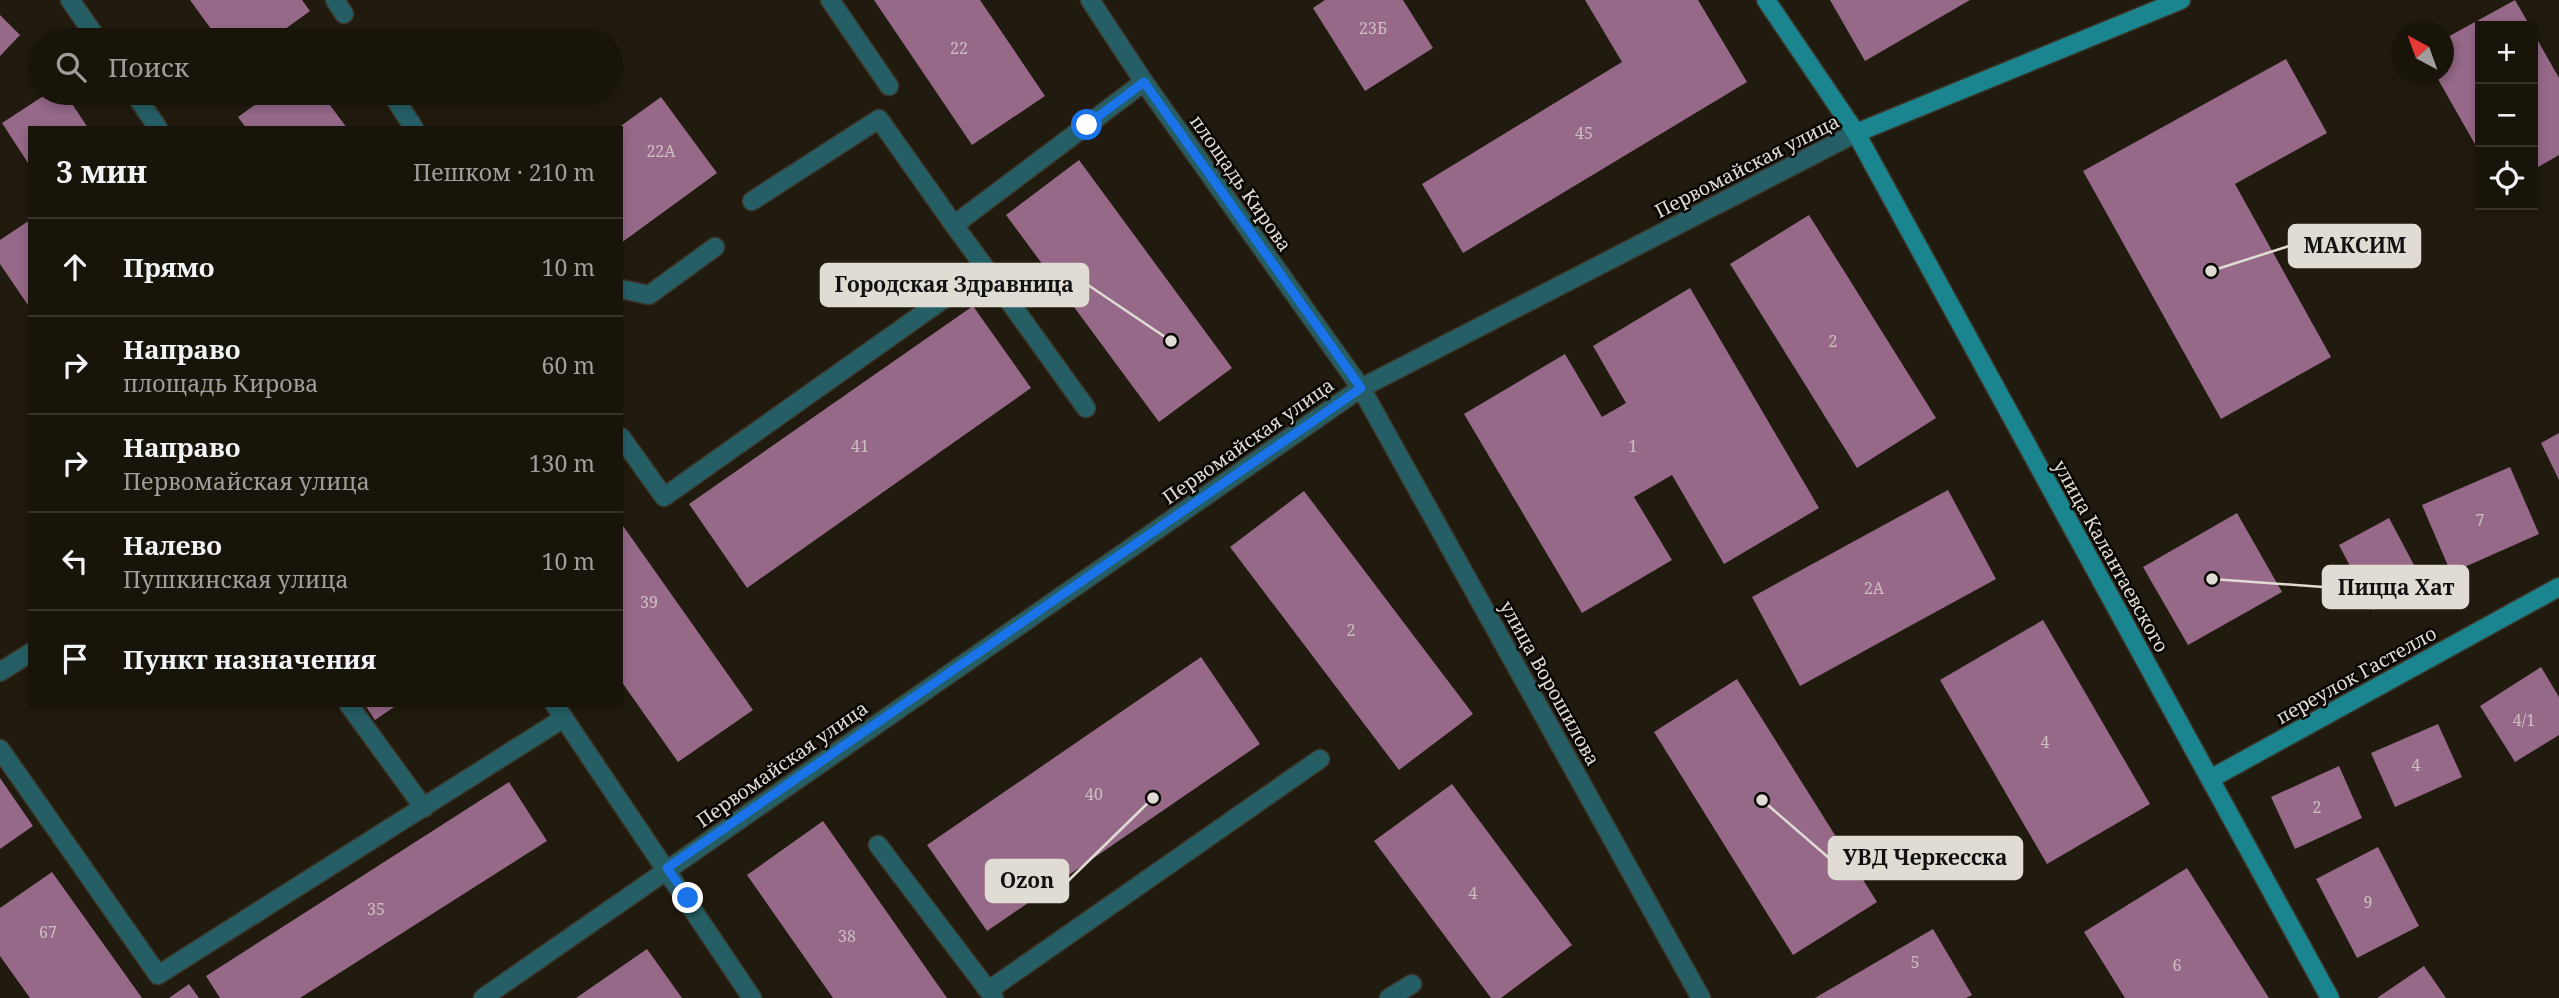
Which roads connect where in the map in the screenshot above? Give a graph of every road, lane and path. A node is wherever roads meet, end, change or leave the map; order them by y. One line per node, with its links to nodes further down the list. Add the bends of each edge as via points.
1 (70, 0): 6 (street)
2 (830, 0): 8 (street)
3 (1090, 0): 7 (street, площадь Кирова)
4 (1766, 0): 13 (street)
5 (2181, 0): 13 (street, Первомайская улица)
6 (89, 28)
7 (1144, 82): 15 (street); 19 (street, площадь Кирова)
8 (889, 86)
9 (142, 105): 11 (street)
10 (399, 105): 12 (street)
11 (157, 126)
12 (413, 126)
13 (1856, 133): 19 (street, Первомайская улица); 29 (street, улица Калантаевского)
14 (752, 201): 15 (street, via 879,119)
15 (954, 225): 17 (street)
16 (715, 247): 18 (street, via 649,295)
17 (986, 269): 20 (street); 21 (street, via 664,496)
18 (623, 289)
19 (1361, 388): 32 (street, Первомайская улица); 38 (street, улица Ворошилова)
20 (1086, 408)
21 (623, 440)
22 (2559, 587): 29 (street, переулок Гастелло)
23 (28, 654): 24 (street)
24 (0, 672)
25 (350, 707): 30 (street)
26 (560, 712): 30 (street); 32 (street)
27 (0, 749): 30 (street, via 158,975)
28 (1320, 759): 34 (street)
29 (2210, 779): 39 (street, улица Калантаевского)
30 (424, 807)
31 (878, 845): 34 (street)
32 (667, 868): 35 (street, Первомайская улица); 36 (street)
33 (1412, 984): 37 (street)
34 (992, 994)
35 (483, 998)
36 (752, 998)
37 (1389, 998)
38 (1701, 998)
39 (2330, 998)

